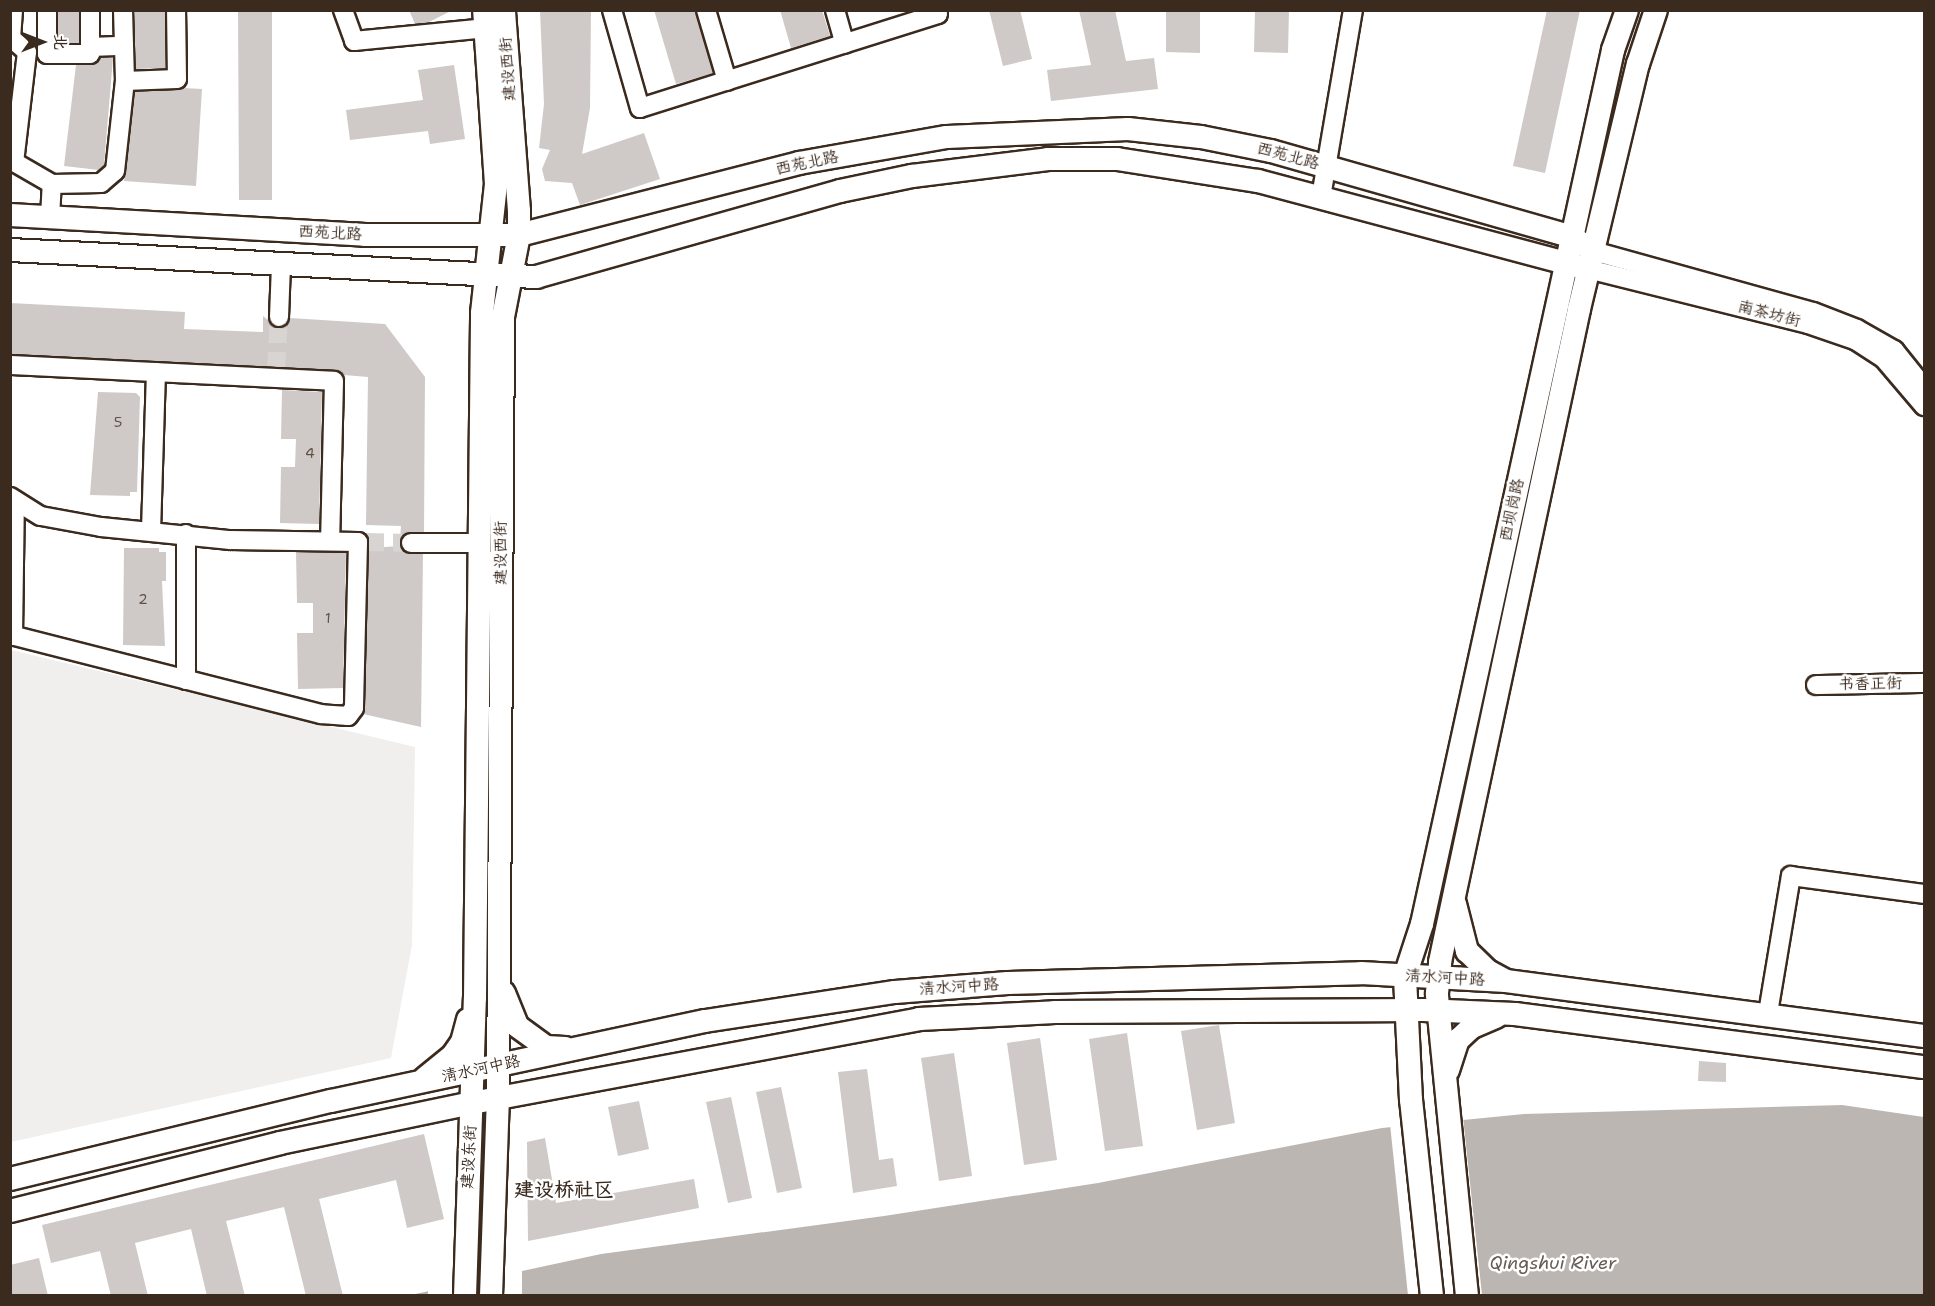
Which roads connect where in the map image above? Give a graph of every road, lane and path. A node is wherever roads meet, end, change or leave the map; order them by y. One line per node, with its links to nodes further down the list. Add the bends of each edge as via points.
1 (13, 10): 20 (street, via 11,38 27,52)
2 (47, 10): 17 (street, via 48,54 90,54)
3 (90, 10): 17 (street)
4 (123, 10): 16 (street)
5 (176, 10): 18 (street, via 177,79)
6 (343, 10): 14 (street, via 354,41)
7 (612, 10): 19 (street, via 640,108)
8 (706, 10): 19 (street)
9 (835, 10): 15 (street)
10 (937, 10): 15 (street, via 938,14)
11 (1353, 10): 21 (street)
12 (1627, 10): 28 (main road, 西坝岗路, via 1613,50)
13 (1656, 10): 30 (main road, 西坝岗路, via 1638,64)
14 (494, 19): 26 (main road, 建设西街); 27 (main road, 建设西街)
15 (845, 44): 19 (street)
16 (124, 46): 17 (street); 18 (street)
17 (90, 47)
18 (120, 81): 22 (street, via 115,171 103,182)
19 (727, 81)
20 (12, 164): 22 (street)
21 (1326, 166): 23 (street); 26 (main road, 西苑北路, via 1201,137 1128,129 947,137 800,163); 28 (main road, 西苑北路)
22 (52, 184): 25 (street)
23 (1320, 197): 31 (main road, 西苑北路); 34 (main road, 西苑北路, via 1258,181 1117,159 1048,159 912,176 840,191 562,272)
24 (10, 216): 25 (main road, 西苑北路)
25 (50, 218): 27 (main road, 西苑北路, via 365,235)
26 (519, 235): 27 (main road, 西苑北路); 34 (main road, 建设西街)
27 (493, 237): 33 (main road, 建设西街)
28 (1572, 237): 30 (main road, 西苑北路); 31 (main road, 西坝岗路)
29 (10, 250): 32 (main road, 西苑北路)
30 (1591, 260): 31 (main road, 西苑北路); 38 (street, 南茶坊街, via 1813,312 1857,329 1893,350); 39 (street, 南茶坊街, via 1856,340 1884,359); 50 (main road, 西坝岗路)
31 (1566, 262): 52 (main road, 西坝岗路)
32 (281, 266): 33 (main road, 西苑北路); 35 (street)
33 (486, 276): 34 (main road, 西苑北路); 45 (main road, 建设西街, via 482,313)
34 (509, 277): 54 (main road, 建设西街, via 503,317)
35 (279, 317)
36 (10, 365): 37 (street)
37 (156, 372): 41 (street); 43 (street, via 276,374 334,381)
38 (1924, 387)
39 (1924, 406)
40 (13, 499): 41 (street, via 41,516); 46 (street)
41 (151, 531): 42 (street)
42 (186, 534): 43 (street, via 230,540); 47 (street)
43 (330, 542): 47 (street, via 362,542 357,695 348,716 321,714)
44 (411, 543): 45 (street)
45 (480, 543): 57 (main road, 建设西街)
46 (12, 636): 47 (street)
47 (186, 680)
48 (1924, 683): 49 (street, 书香正街)
49 (1816, 685)
50 (1454, 893): 55 (main road, via 1467,951 1488,971); 56 (main road, 西坝岗路)
51 (1924, 894): 59 (street, via 1791,876)
52 (1422, 924): 53 (main road, via 1406,950 1390,965); 56 (main road, 西坝岗路)
53 (1361, 973): 56 (main road, 清水河中路); 62 (main road, 清水河中路, via 1008,983 896,992 705,1021)
54 (499, 980): 62 (main road, via 517,1026 546,1047); 64 (main road, 建设西街)
55 (1506, 981): 56 (main road, 清水河中路); 59 (main road, 清水河中路)
56 (1422, 994): 58 (main road, 清水河中路); 60 (main road, 清水河中路); 63 (main road); 69 (main road)
57 (475, 998): 66 (main road, 建设西街); 67 (main road, via 462,1042 441,1067)
58 (1360, 1009): 63 (main road, via 1389,1022); 68 (main road, 清水河中路, via 1055,1012 919,1018)
59 (1768, 1013): 61 (main road, 清水河中路)
60 (1506, 1014): 65 (main road, 清水河中路); 69 (main road, via 1472,1027 1458,1040 1450,1055)
61 (1924, 1036)
62 (575, 1049): 64 (main road, 清水河中路)
63 (1407, 1049): 79 (main road)
64 (499, 1065): 66 (main road, 清水河中路); 70 (main road, 建设西街)
65 (1924, 1067)
66 (472, 1071): 67 (main road, 清水河中路); 71 (main road, 建设东街)
67 (419, 1082): 75 (main road, 清水河中路)
68 (546, 1087): 70 (main road, 清水河中路); 73 (main road, via 511,1116)
69 (1445, 1094): 80 (main road)
70 (498, 1097): 71 (main road, 清水河中路); 73 (main road, 建设东街)
71 (472, 1102): 72 (main road, 清水河中路); 74 (main road, 建设东街)
72 (423, 1113): 74 (main road, via 441,1113 453,1119 460,1129); 76 (main road, 清水河中路, via 280,1143)
73 (496, 1160): 78 (main road, 建设东街)
74 (469, 1166): 77 (main road, 建设东街)
75 (10, 1179)
76 (10, 1211)
77 (465, 1296)
78 (491, 1296)
79 (1432, 1296)
80 (1467, 1296)

